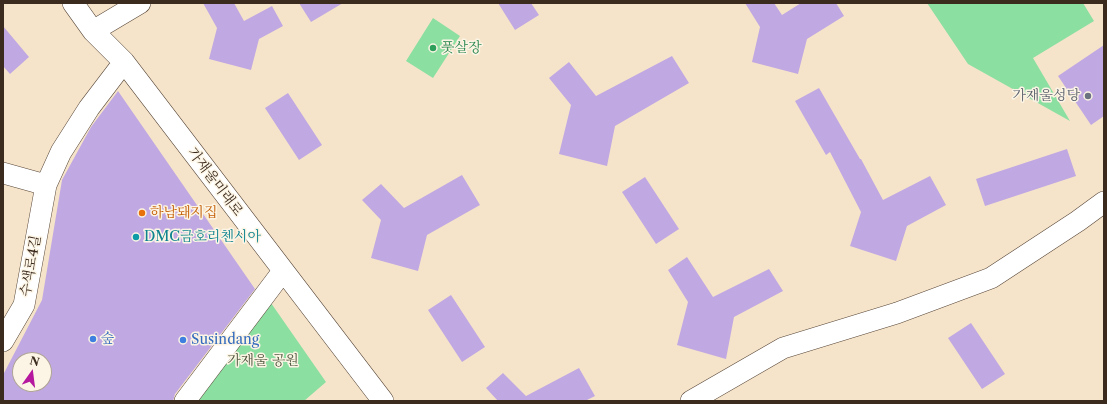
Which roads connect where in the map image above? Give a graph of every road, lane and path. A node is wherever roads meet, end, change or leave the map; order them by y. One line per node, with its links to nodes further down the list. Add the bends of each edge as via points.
1 (73, 3): 3 (street, 가재울미래로)
2 (140, 3): 3 (street)
3 (93, 31): 4 (street, 가재울미래로)
4 (124, 62): 6 (street, 수색로4길, via 81,120 61,152); 8 (street, 가재울미래로)
5 (3, 173): 6 (street)
6 (46, 185): 9 (street, 수색로4길, via 24,305)
7 (1104, 202): 12 (street, via 991,278 896,313 784,348)
8 (283, 272): 10 (street); 11 (street, 가재울미래로)
9 (3, 341)
10 (185, 401)
11 (383, 401)
12 (691, 401)

